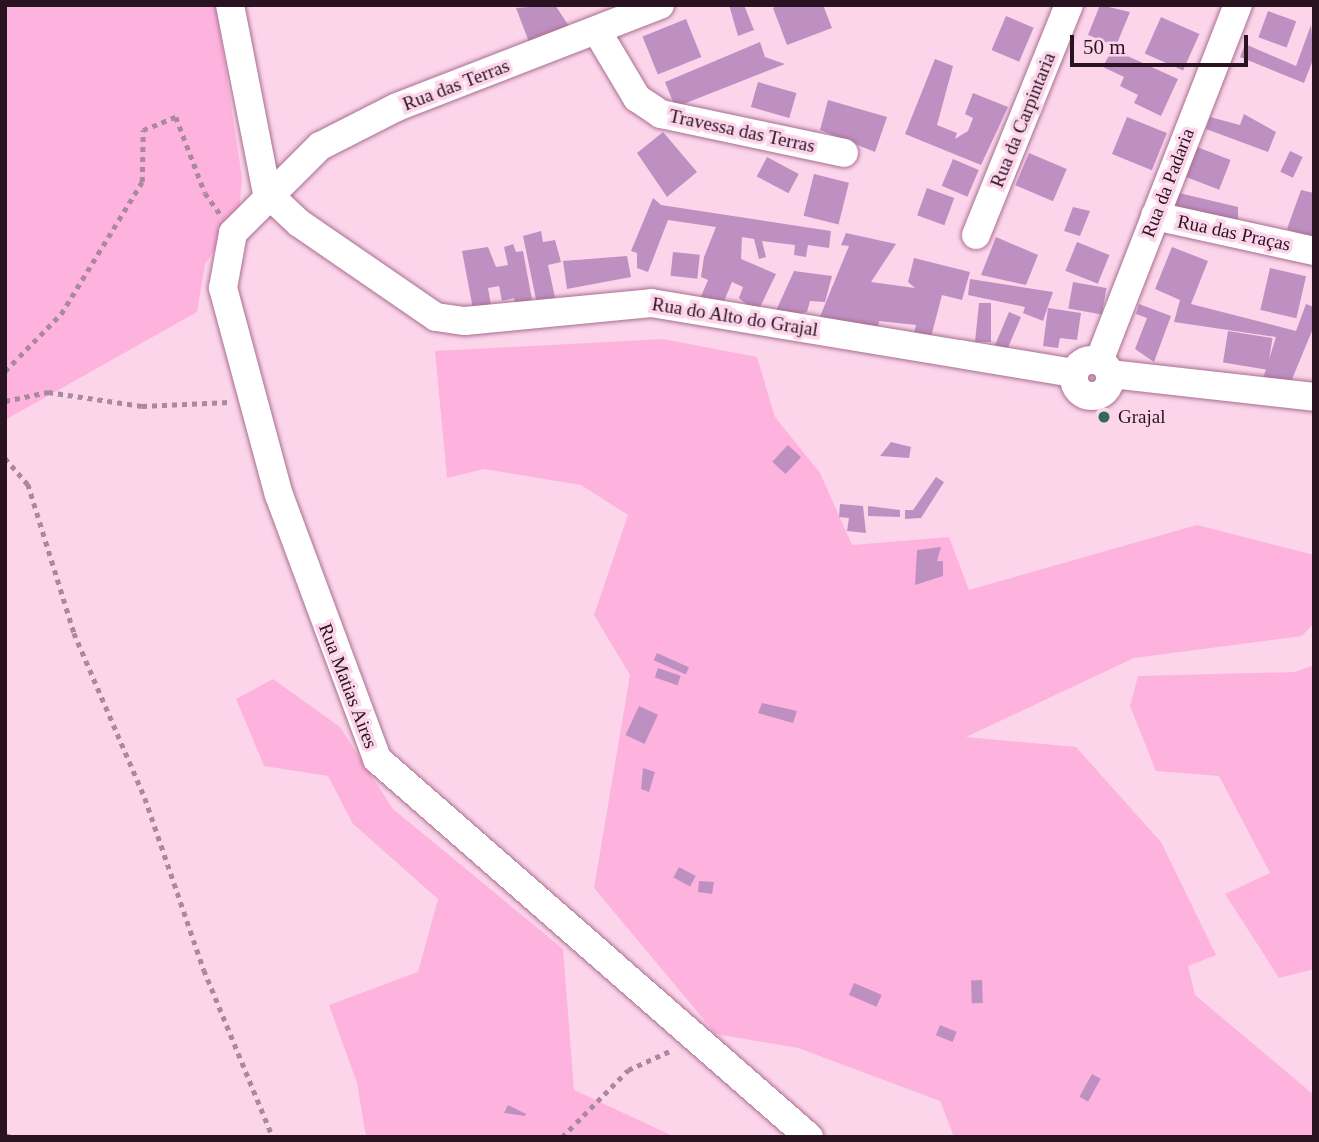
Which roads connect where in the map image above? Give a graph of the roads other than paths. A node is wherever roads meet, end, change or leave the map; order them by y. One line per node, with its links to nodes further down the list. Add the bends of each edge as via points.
1 (660, 5): 5 (street, Rua das Terras)
2 (1069, 5): 9 (street, Rua da Carpintaria)
3 (1238, 5): 8 (street, Rua da Padaria)
4 (231, 8): 7 (street)
5 (597, 32): 6 (street, Travessa das Terras, via 637,98 661,114); 7 (street, Rua das Terras, via 397,107 320,146)
6 (844, 153)
7 (267, 193): 11 (street, Rua do Alto do Grajal, via 299,223 436,317 465,321 651,303 1074,373 1077,390 1092,397 1107,390); 13 (street, Rua Matias Aires, via 233,233 223,288 247,396 347,691 377,759)
8 (1155, 216): 10 (street, Rua das Praças); 11 (street, Rua da Padaria)
9 (976, 235)
10 (1314, 251)
11 (1105, 367): 12 (street)
12 (1314, 397)
13 (809, 1137)

